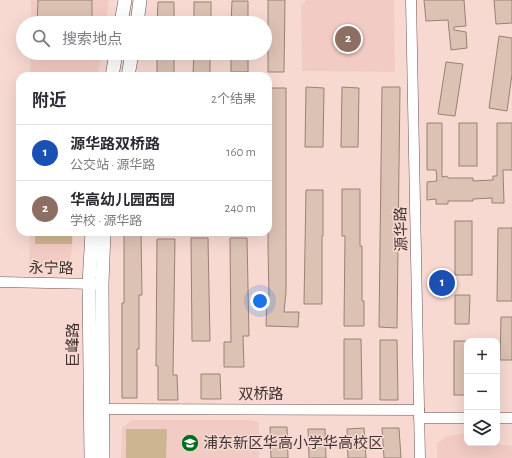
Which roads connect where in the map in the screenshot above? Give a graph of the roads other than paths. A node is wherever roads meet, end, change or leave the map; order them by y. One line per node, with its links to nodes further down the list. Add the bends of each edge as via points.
1 (125, 0): 4 (main road)
2 (140, 0): 5 (main road)
3 (411, 0): 16 (street, 源华路)
4 (122, 16)
5 (138, 16)
6 (115, 60): 8 (main road)
7 (131, 60): 9 (main road)
8 (113, 72)
9 (129, 72)
10 (92, 236): 13 (main road, 巨峰路)
11 (104, 236): 14 (main road, 巨峰路)
12 (0, 282): 13 (street, 永宁路)
13 (89, 284): 14 (street, 永宁路); 20 (main road, 巨峰路)
14 (102, 284): 15 (main road, 巨峰路)
15 (103, 409): 16 (street, 双桥路); 21 (main road, 巨峰路)
16 (419, 414): 17 (street, 双桥路); 22 (street, 源华路)
17 (464, 418)
18 (500, 418): 19 (street)
19 (512, 418)
20 (91, 458)
21 (103, 458)
22 (420, 458)

